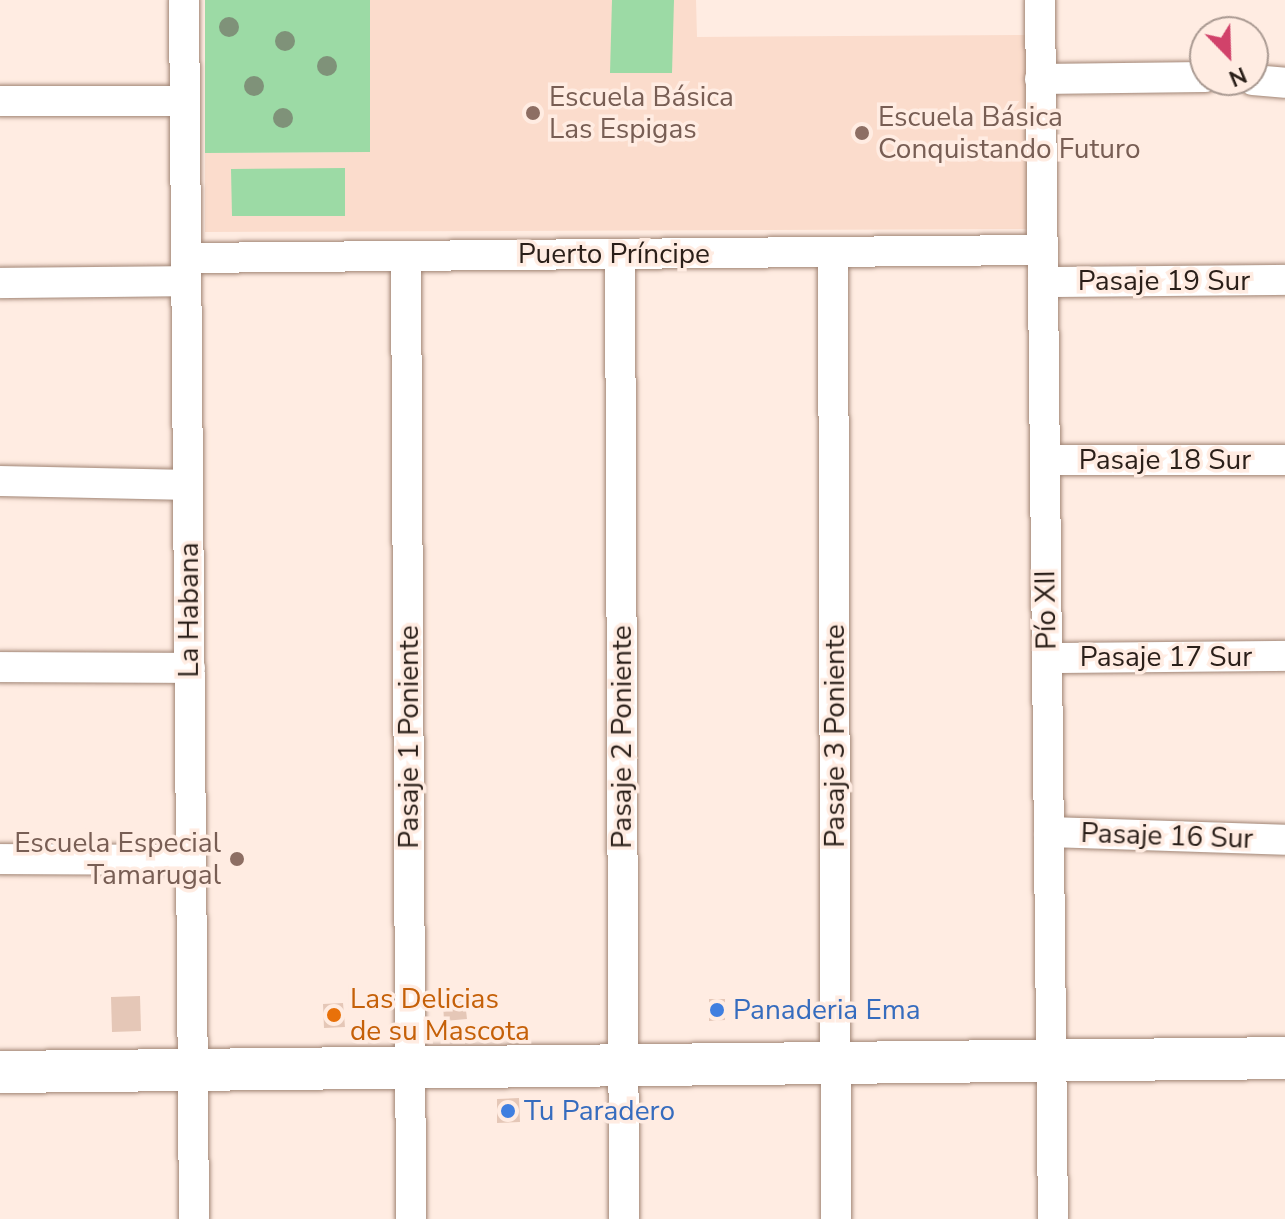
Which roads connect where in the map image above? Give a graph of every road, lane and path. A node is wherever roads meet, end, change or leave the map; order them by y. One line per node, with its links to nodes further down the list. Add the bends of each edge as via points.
1 (184, 0): 6 (street, La Habana)
2 (1040, 0): 4 (street, Pío XII)
3 (1189, 77): 4 (street)
4 (1040, 79): 7 (street, Pío XII)
5 (0, 101): 6 (street)
6 (185, 101): 11 (street, La Habana)
7 (1042, 250): 8 (street, Puerto Príncipe); 13 (street, Pío XII)
8 (833, 252): 9 (street, Puerto Príncipe); 29 (street, Pasaje 3 Poniente)
9 (620, 254): 10 (street, Puerto Príncipe); 30 (street, Pasaje 2 Poniente)
10 (406, 256): 11 (street, Puerto Príncipe); 31 (street, Pasaje 1 Poniente)
11 (186, 270): 14 (street); 18 (street, La Habana)
12 (1285, 280): 13 (street, Pasaje 19 Sur)
13 (1043, 282): 15 (street, Pío XII)
14 (0, 283)
15 (1045, 460): 16 (street, Pasaje 18 Sur); 20 (street, Pío XII)
16 (1285, 460)
17 (0, 481): 18 (street)
18 (188, 485): 22 (street, La Habana)
19 (1285, 656): 20 (street, Pasaje 17 Sur)
20 (1047, 658): 23 (street, Pío XII)
21 (0, 667): 22 (street)
22 (190, 668): 26 (street, La Habana)
23 (1049, 832): 24 (street, Pasaje 16 Sur); 28 (street, Pío XII)
24 (1285, 840)
25 (0, 859): 26 (street)
26 (191, 860): 32 (street, La Habana)
27 (1285, 1058): 28 (main road)
28 (1051, 1060): 29 (main road); 38 (street, Pío XII)
29 (836, 1062): 30 (main road); 37 (street, Pasaje 3 Poniente)
30 (623, 1064): 31 (main road); 36 (street, Pasaje 2 Poniente)
31 (410, 1066): 32 (main road); 35 (street, Pasaje 1 Poniente)
32 (193, 1070): 33 (main road); 34 (street, La Habana)
33 (0, 1072)
34 (194, 1219)
35 (411, 1219)
36 (624, 1219)
37 (836, 1219)
38 (1053, 1219)

